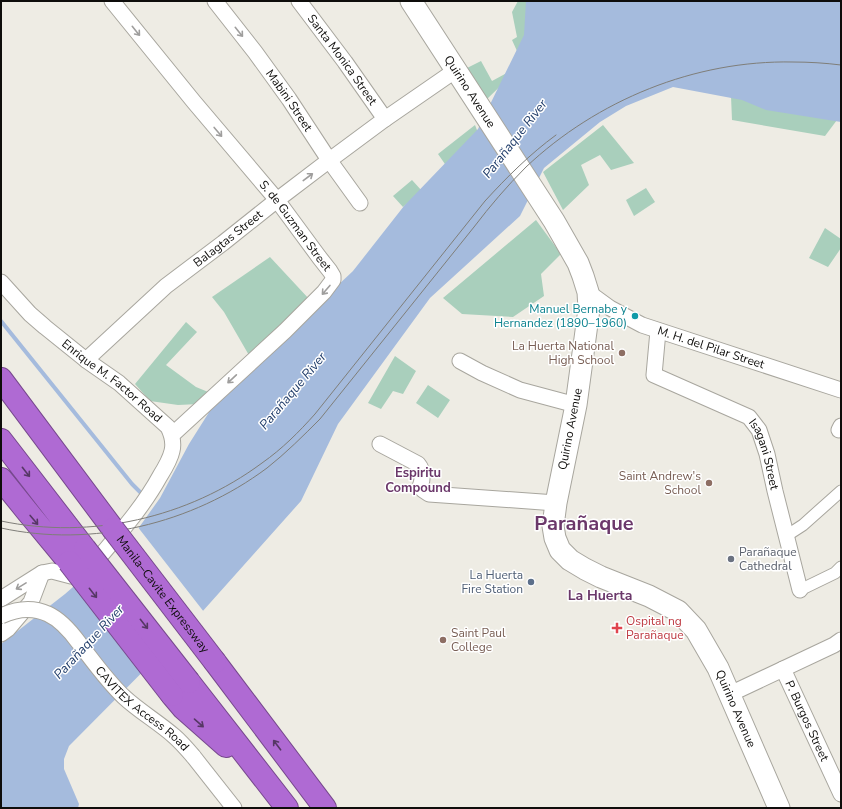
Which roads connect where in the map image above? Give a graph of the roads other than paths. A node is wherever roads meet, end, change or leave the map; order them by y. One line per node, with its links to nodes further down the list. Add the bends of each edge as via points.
1 (112, 1): 8 (street, S. de Guzman Street, one-way to 8, via 203,114)
2 (215, 1): 7 (street, Mabini Street, one-way to 7, via 264,64)
3 (299, 1): 6 (street, Santa Monica Street)
4 (410, 1): 5 (main road, Quirino Avenue)
5 (456, 70): 6 (street, Balagtas Street); 11 (main road, Quirino Avenue, via 554,221 578,262)
6 (385, 119): 7 (street, Balagtas Street)
7 (329, 160): 8 (street, Balagtas Street, one-way to 7); 9 (street, Mabini Street)
8 (277, 200): 13 (street, Balagtas Street, via 166,286); 19 (street, S. de Guzman Street, one-way to 19, via 330,271 333,280 285,331)
9 (360, 203)
10 (1, 282): 13 (street, Enrique M. Factor Road, via 30,314)
11 (588, 292): 12 (street, M. H. del Pilar Street, via 610,308); 18 (main road, Quirino Avenue, via 589,309)
12 (658, 331): 16 (street, M. H. del Pilar Street); 26 (street, Isagani Street, via 654,375 749,417 759,430)
13 (86, 360): 19 (street, Enrique M. Factor Road, via 119,383 168,428)
14 (460, 361): 18 (street, via 520,390)
15 (1, 379): 25 (highway, Manila–Cavite Expressway)
16 (841, 390)
17 (1, 400): 25 (highway)
18 (576, 405): 24 (main road, Quirino Avenue)
19 (172, 435): 29 (street, via 172,450 157,483 141,507 92,566 80,574 71,576 52,571)
20 (1, 440): 27 (highway, one-way to 27)
21 (380, 444): 24 (street, via 418,464 422,469 423,479 420,487 429,494)
22 (1, 479): 27 (highway, one-way to 27, via 26,510)
23 (841, 491): 26 (street, via 803,525)
24 (556, 503): 36 (main road, Quirino Avenue, via 553,526 560,550 570,560 601,577 649,596 678,612 696,630)
25 (113, 529): 40 (highway, Manila–Cavite Expressway, one-way to 25, bridge)
26 (786, 536): 30 (street, Isagani Street)
27 (77, 556): 39 (highway, one-way to 39, bridge, via 181,688 265,780)
28 (841, 567): 30 (street, via 835,573)
29 (42, 573): 31 (street, one-way to 31); 33 (street, via 31,602)
30 (800, 590)
31 (1, 599)
32 (1, 616): 38 (street, CAVITEX Access Road, bridge, via 11,611 30,610 40,611 57,619 74,636 116,689 132,705 180,742)
33 (1, 634)
34 (841, 640): 35 (street)
35 (783, 669): 36 (street); 37 (street, P. Burgos Street)
36 (730, 694): 41 (main road, Quirino Avenue)
37 (841, 794)
38 (234, 808)
39 (287, 808)
40 (325, 808)
41 (779, 808)

